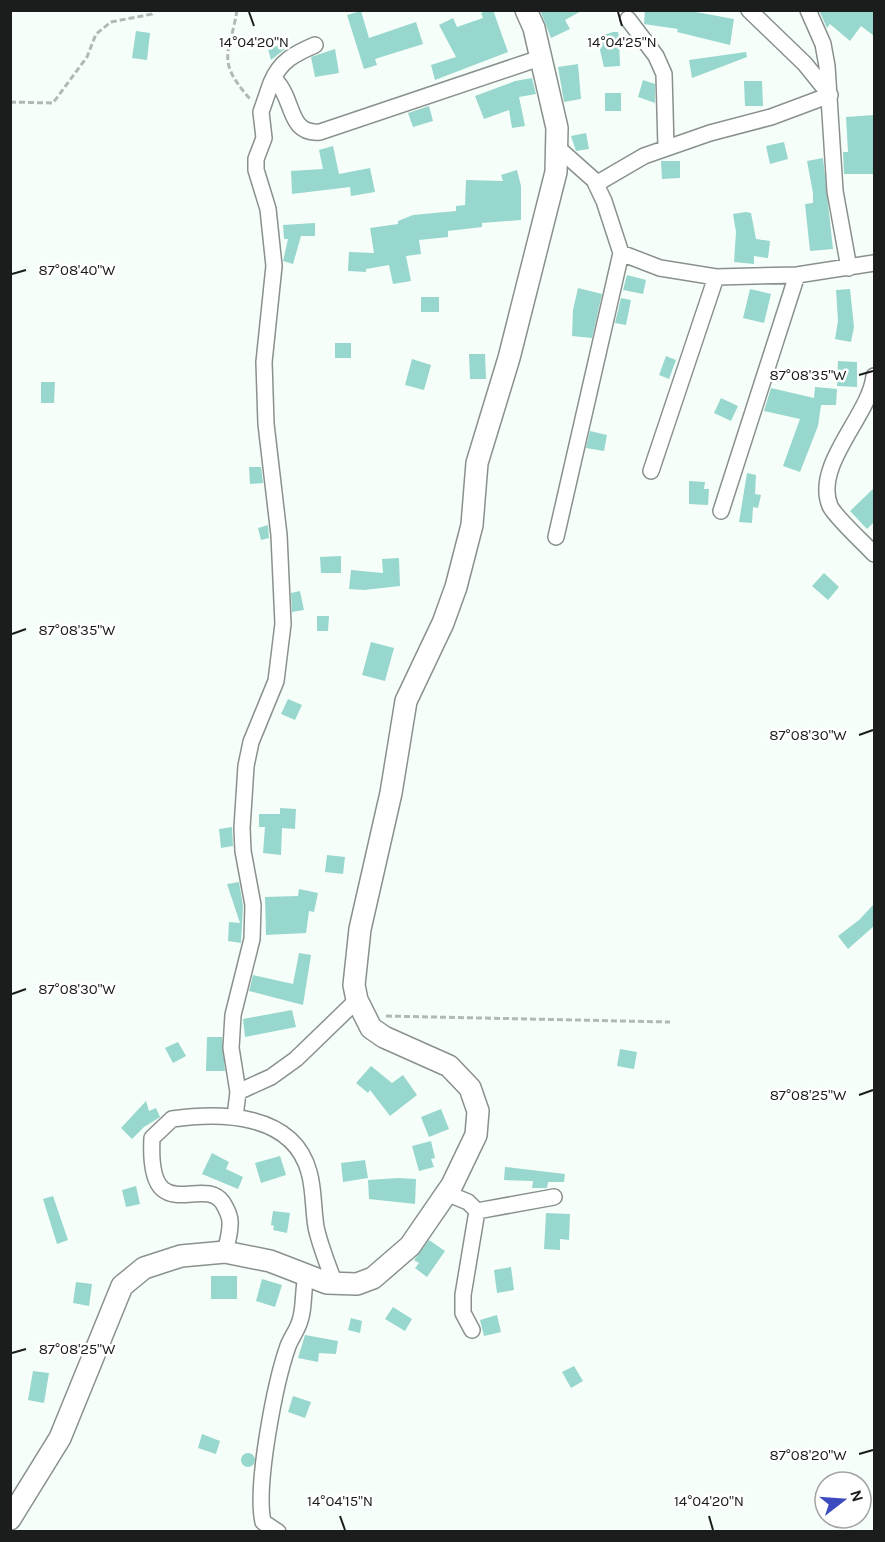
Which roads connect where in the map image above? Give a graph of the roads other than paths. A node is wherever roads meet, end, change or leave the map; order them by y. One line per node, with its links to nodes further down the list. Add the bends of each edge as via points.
1 (526, 10): 6 (street)
2 (748, 10): 8 (street, via 805,64)
3 (808, 10): 8 (street, via 823,44)
4 (628, 19): 10 (street, via 656,56 664,74)
5 (315, 45): 7 (street, via 277,68)
6 (540, 58): 7 (street, via 320,132 300,129 279,83); 9 (street)
7 (271, 83): 23 (street, via 261,112 264,138 256,170 268,209 274,266 264,362 283,624 276,681 251,742 246,766 243,851 253,905 252,939 233,1015 231,1048)
8 (830, 95): 10 (street); 14 (street, via 835,191)
9 (558, 148): 11 (street); 22 (street, via 556,172 509,358 477,462 472,525 456,587 406,701 391,793 360,929 354,985)
10 (666, 148): 11 (street)
11 (596, 184): 12 (street)
12 (621, 253): 16 (street, via 660,268); 20 (street)
13 (874, 263): 14 (street)
14 (849, 268): 15 (street)
15 (797, 275): 16 (street); 19 (street)
16 (716, 277): 18 (street)
17 (874, 376): 21 (street, via 831,470 827,488 831,507)
18 (651, 471)
19 (721, 511)
20 (556, 537)
21 (874, 554)
22 (360, 1008): 23 (street, via 271,1077); 25 (street, via 372,1028 384,1037 449,1066 476,1100 476,1135)
23 (238, 1092): 24 (street)
24 (235, 1117): 28 (street, via 172,1119 152,1138 157,1183 166,1193 180,1197 211,1194 220,1198 230,1224); 30 (street, via 261,1122 299,1149 309,1172 317,1230)
25 (446, 1192): 27 (street); 30 (street, via 411,1246 386,1269 357,1284)
26 (554, 1197): 27 (street)
27 (477, 1211): 31 (street, via 463,1295 464,1313)
28 (225, 1252): 29 (street, via 270,1261); 32 (street, via 181,1256 144,1268 122,1286 60,1438)
29 (306, 1276): 30 (street); 33 (street, via 302,1315 288,1346 267,1438 260,1508 264,1522)
30 (335, 1284)
31 (472, 1330)
32 (10, 1519)
33 (278, 1532)

